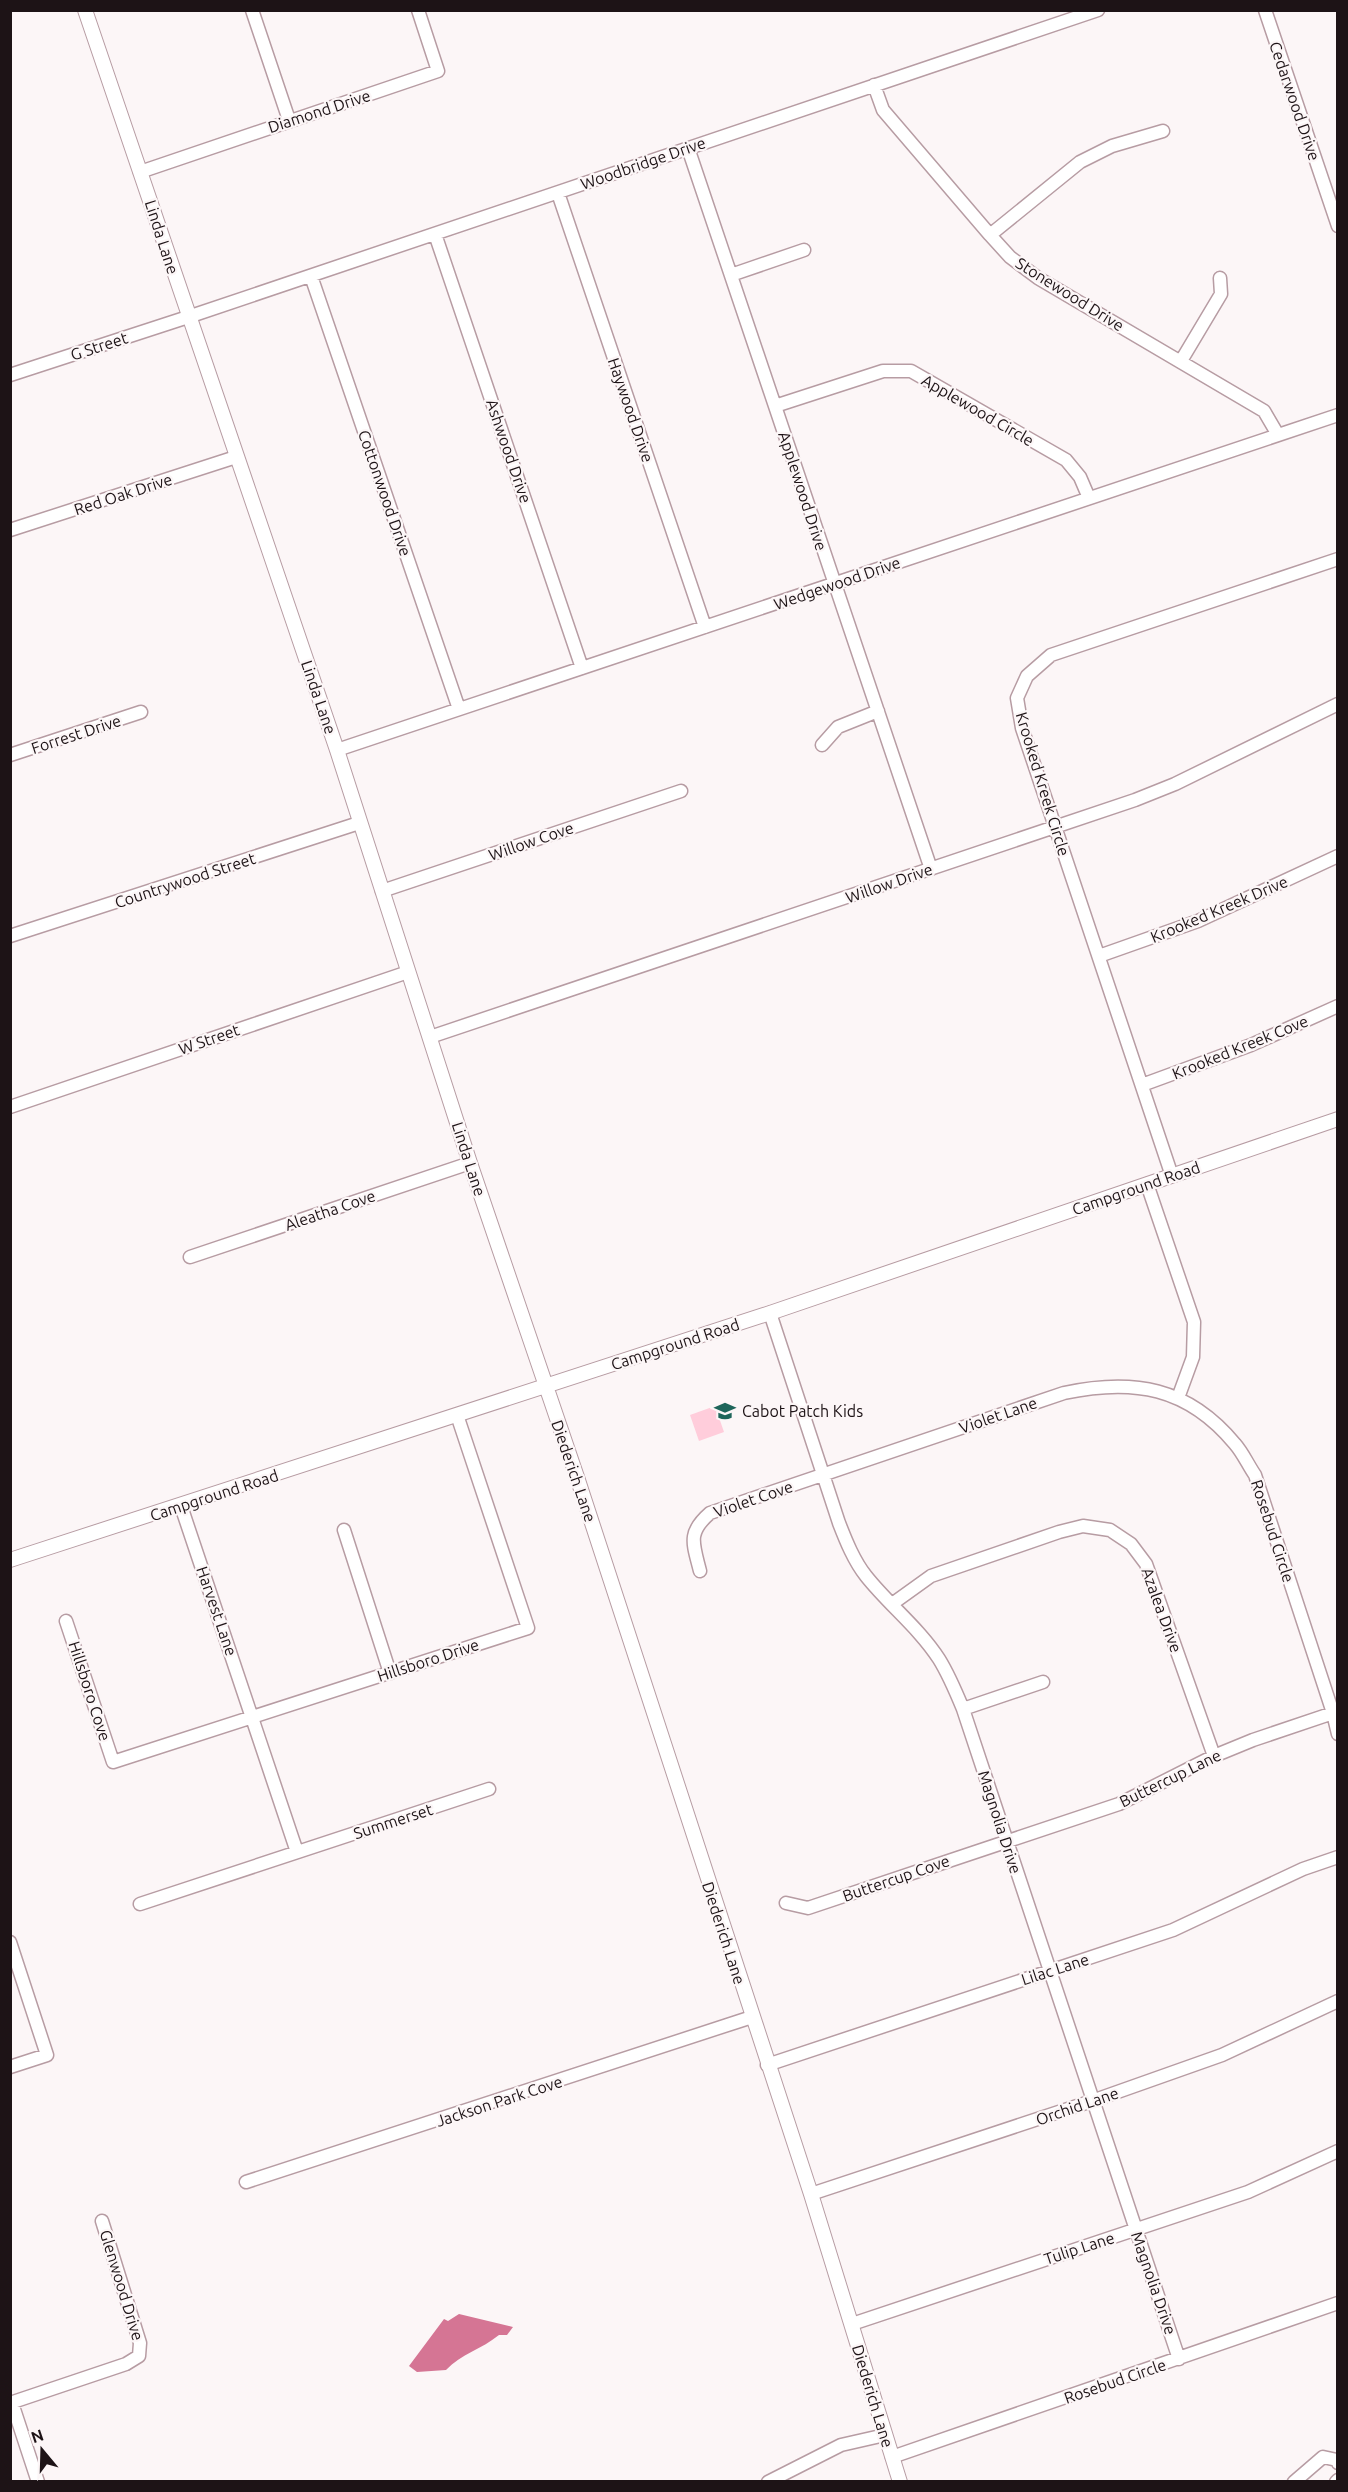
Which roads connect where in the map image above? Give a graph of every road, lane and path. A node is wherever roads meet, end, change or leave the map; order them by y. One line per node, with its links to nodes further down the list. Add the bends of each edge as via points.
1 (85, 10): 10 (street, Linda Lane)
2 (252, 10): 7 (street)
3 (418, 10): 7 (street, Diamond Drive, via 438,71)
4 (1098, 10): 6 (street, Woodbridge Drive)
5 (1265, 10): 12 (street, Cedarwood Drive)
6 (874, 85): 9 (street, Woodbridge Drive); 14 (street, Stonewood Drive, via 883,110)
7 (289, 120): 10 (street, Diamond Drive)
8 (1163, 131): 14 (street, via 1112,146 1080,162)
9 (688, 148): 11 (street, Woodbridge Drive); 16 (street, Applewood Drive)
10 (140, 172): 19 (street, Linda Lane)
11 (558, 193): 13 (street, Woodbridge Drive); 30 (street, Haywood Drive)
12 (1338, 226)
13 (435, 234): 17 (street, Woodbridge Drive); 31 (street, Ashwood Drive)
14 (990, 235): 20 (street, Stonewood Drive, via 1010,257 1038,278)
15 (804, 250): 16 (street)
16 (731, 275): 22 (street, Applewood Drive)
17 (310, 276): 19 (street, Woodbridge Drive); 33 (street, Cottonwood Drive)
18 (1220, 278): 20 (street, via 1221,294)
19 (188, 317): 21 (street, G Street); 25 (street, Linda Lane)
20 (1181, 361): 24 (street, Stonewood Drive, via 1264,411)
21 (10, 375)
22 (775, 406): 26 (street, Applewood Circle, via 883,371 911,371 1066,460 1080,477); 29 (street, Applewood Drive)
23 (1338, 415): 24 (street, Wedgewood Drive)
24 (1278, 435): 26 (street, Wedgewood Drive)
25 (236, 457): 27 (street, Red Oak Drive); 37 (street, Linda Lane)
26 (1089, 498): 29 (street, Wedgewood Drive)
27 (10, 530)
28 (1338, 560): 41 (street, Krooked Kreek Circle, via 1051,655 1027,676 1017,698 1022,728)
29 (834, 584): 30 (street, Wedgewood Drive); 34 (street, Applewood Drive)
30 (705, 627): 31 (street, Wedgewood Drive)
31 (582, 668): 33 (street, Wedgewood Drive)
32 (1338, 705): 41 (street, Willow Drive, via 1168,786)
33 (459, 710): 37 (street, Wedgewood Drive)
34 (878, 711): 36 (street, via 838,727); 43 (street, Applewood Drive)
35 (141, 712): 38 (street, Forrest Drive)
36 (822, 744)
37 (338, 750): 40 (street, Linda Lane)
38 (10, 755)
39 (681, 791): 44 (street, Willow Cove)
40 (359, 822): 44 (street, Linda Lane); 45 (street, Countrywood Street)
41 (1056, 827): 43 (street, Willow Drive); 46 (street, Krooked Kreek Circle)
42 (1338, 856): 46 (street, Krooked Kreek Drive, via 1198,921)
43 (931, 869): 49 (street, Willow Drive)
44 (382, 891): 47 (street, Linda Lane)
45 (10, 936)
46 (1099, 956): 50 (street, Krooked Kreek Circle)
47 (408, 972): 49 (street, Linda Lane); 51 (street, W Street)
48 (1338, 1006): 50 (street, Krooked Kreek Cove, via 1251,1045)
49 (430, 1037): 53 (street, Linda Lane)
50 (1142, 1085): 54 (street, Krooked Kreek Circle)
51 (10, 1107)
52 (1338, 1119): 54 (street, Campground Road)
53 (470, 1163): 56 (street, Aleatha Cove); 58 (street, Linda Lane)
54 (1172, 1176): 55 (street, Campground Road)
55 (1147, 1184): 57 (street, Campground Road); 59 (street, via 1194,1322 1193,1358)
56 (190, 1257)
57 (770, 1313): 58 (street, Campground Road); 61 (street, Magnolia Drive)
58 (545, 1386): 60 (street, Campground Road); 85 (street, Diederich Lane)
59 (1178, 1398): 61 (street, Violet Lane, via 1119,1385 1064,1392); 71 (street, Rosebud Circle, via 1213,1421 1236,1444 1255,1475)
60 (457, 1415): 62 (street, Campground Road); 68 (street, Hillsboro Drive, via 528,1628)
61 (823, 1475): 65 (street, Violet Cove, via 710,1512 696,1525 692,1541); 66 (street, Magnolia Drive, via 851,1552)
62 (181, 1506): 64 (street, Campground Road); 72 (street, Harvest Lane)
63 (345, 1530): 68 (street)
64 (10, 1560)
65 (700, 1571)
66 (891, 1604): 70 (street, Magnolia Drive, via 938,1658); 74 (street, Azalea Drive, via 931,1576 1059,1532 1083,1526 1110,1530 1131,1544 1146,1564)
67 (66, 1621): 75 (street, Hillsboro Cove)
68 (390, 1672): 72 (street, Hillsboro Drive)
69 (1043, 1682): 70 (street)
70 (963, 1709): 77 (street, Magnolia Drive)
71 (1333, 1713): 73 (street, Rosebud Circle); 74 (street, Buttercup Lane)
72 (252, 1717): 75 (street, Hillsboro Drive); 78 (street)
73 (1338, 1734)
74 (1214, 1756): 77 (street, Buttercup Lane, via 1119,1804)
75 (113, 1762)
76 (489, 1789): 78 (street, Summerset)
77 (1006, 1840): 80 (street, Buttercup Cove, via 808,1908); 83 (street, Magnolia Drive)
78 (297, 1852): 81 (street, Summerset)
79 (1338, 1857): 83 (street, Lilac Lane, via 1303,1869 1173,1930)
80 (786, 1903)
81 (140, 1904)
82 (10, 1942): 87 (street, via 47,2055)
83 (1048, 1971): 86 (street, Lilac Lane); 88 (street, Magnolia Drive)
84 (1338, 2001): 88 (street, Orchid Lane, via 1222,2055)
85 (752, 2017): 86 (street, Diederich Lane); 90 (street, Jackson Park Cove)
86 (767, 2065): 91 (street, Diederich Lane)
87 (10, 2067)
88 (1092, 2101): 91 (street, Orchid Lane); 93 (street, Magnolia Drive)
89 (1338, 2151): 93 (street, Tulip Lane, via 1248,2192)
90 (246, 2182)
91 (811, 2194): 95 (street, Diederich Lane)
92 (102, 2221): 97 (street, Glenwood Drive, via 140,2343 139,2356 126,2364)
93 (1136, 2230): 95 (street, Tulip Lane); 96 (street, Magnolia Drive)
94 (1338, 2303): 96 (street, Rosebud Circle)
95 (852, 2324): 98 (street, Diederich Lane)
96 (1179, 2359): 99 (street, Rosebud Circle)
97 (11, 2403): 101 (street)
98 (885, 2435): 99 (street, Diederich Lane); 102 (street, via 841,2445)
99 (892, 2457): 103 (street, Diederich Lane)
100 (1338, 2463): 104 (street, via 1323,2457)
101 (38, 2481)
102 (768, 2481)
103 (900, 2481)
104 (1294, 2481)

